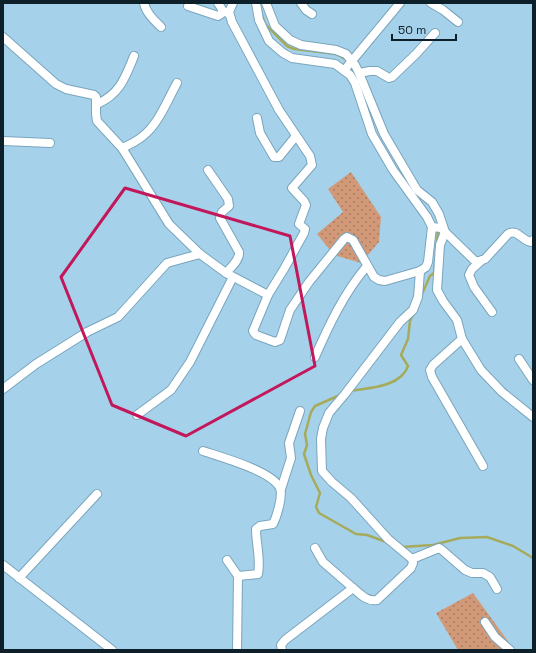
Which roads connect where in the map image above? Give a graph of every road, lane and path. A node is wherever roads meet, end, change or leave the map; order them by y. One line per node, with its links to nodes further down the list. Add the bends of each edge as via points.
1 (144, 3): 13 (street, via 145,8)
2 (218, 3): 10 (street)
3 (233, 3): 10 (street)
4 (256, 3): 17 (street, via 259,20 269,41 283,53 292,58)
5 (266, 3): 17 (street, via 275,26 290,40 301,45 346,54)
6 (301, 3): 11 (street)
7 (400, 3): 17 (street)
8 (431, 3): 12 (street)
9 (188, 6): 10 (street, via 218,16)
10 (226, 12): 22 (street, via 279,110)
11 (312, 14)
12 (458, 22)
13 (161, 27)
14 (435, 33): 18 (street, via 392,77 389,78 377,71)
15 (3, 37): 20 (street, via 56,84 66,89 94,95)
16 (134, 56): 20 (street, via 126,76 113,95)
17 (348, 65): 18 (street); 27 (street, via 372,134 392,170)
18 (360, 73): 27 (street, via 384,134 417,190 432,202 439,214)
19 (177, 84): 25 (street, via 153,125 141,138)
20 (97, 104): 25 (street, via 97,121)
21 (257, 118): 22 (street, via 260,133 274,157 279,157)
22 (296, 136): 34 (street, via 310,156 312,165 292,188 306,205 299,224 305,231)
23 (3, 141): 24 (street)
24 (50, 143)
25 (122, 148): 29 (street, via 169,224)
26 (208, 170): 33 (street, via 228,199 229,206 220,218 239,252)
27 (438, 228): 30 (street, via 476,262); 32 (street, via 426,267); 36 (street, via 440,245 437,290 457,320)
28 (533, 240): 30 (street, via 527,242 511,231)
29 (200, 254): 33 (street); 40 (street, via 167,264 118,316 36,364)
30 (482, 261): 35 (street, via 469,275 474,287)
31 (367, 266): 32 (street, via 374,277 386,281); 34 (street, via 353,240 347,237 344,239 290,310 280,340 275,342 253,332); 37 (street, via 358,276 330,324)
32 (420, 271): 49 (street, via 418,297 413,310 400,322 329,412 323,428 320,454 322,471 351,498 388,539)
33 (230, 275): 34 (street); 42 (street, via 190,362 171,390)
34 (268, 295)
35 (492, 312)
36 (462, 339): 43 (street, via 481,370 502,392); 45 (street, via 430,370)
37 (316, 357)
38 (519, 359): 39 (street)
39 (533, 380)
40 (3, 390)
41 (300, 411): 46 (street, via 289,443 291,458)
42 (137, 415)
43 (533, 417)
44 (203, 452): 46 (street, via 245,465 275,482)
45 (483, 466)
46 (281, 489): 52 (street, via 273,524 256,529 258,574)
47 (97, 494): 53 (street)
48 (315, 548): 54 (street, via 324,562)
49 (412, 559): 54 (street, via 411,568 377,600 367,599); 55 (street, via 439,548 465,570 490,577)
50 (227, 560): 52 (street)
51 (3, 565): 53 (street)
52 (238, 576): 58 (street)
53 (19, 578): 57 (street)
54 (353, 588): 59 (street, via 285,640 281,645)
55 (497, 589)
56 (485, 622): 60 (street, via 495,637)
57 (112, 650)
58 (237, 650)
59 (282, 650)
60 (510, 650)

